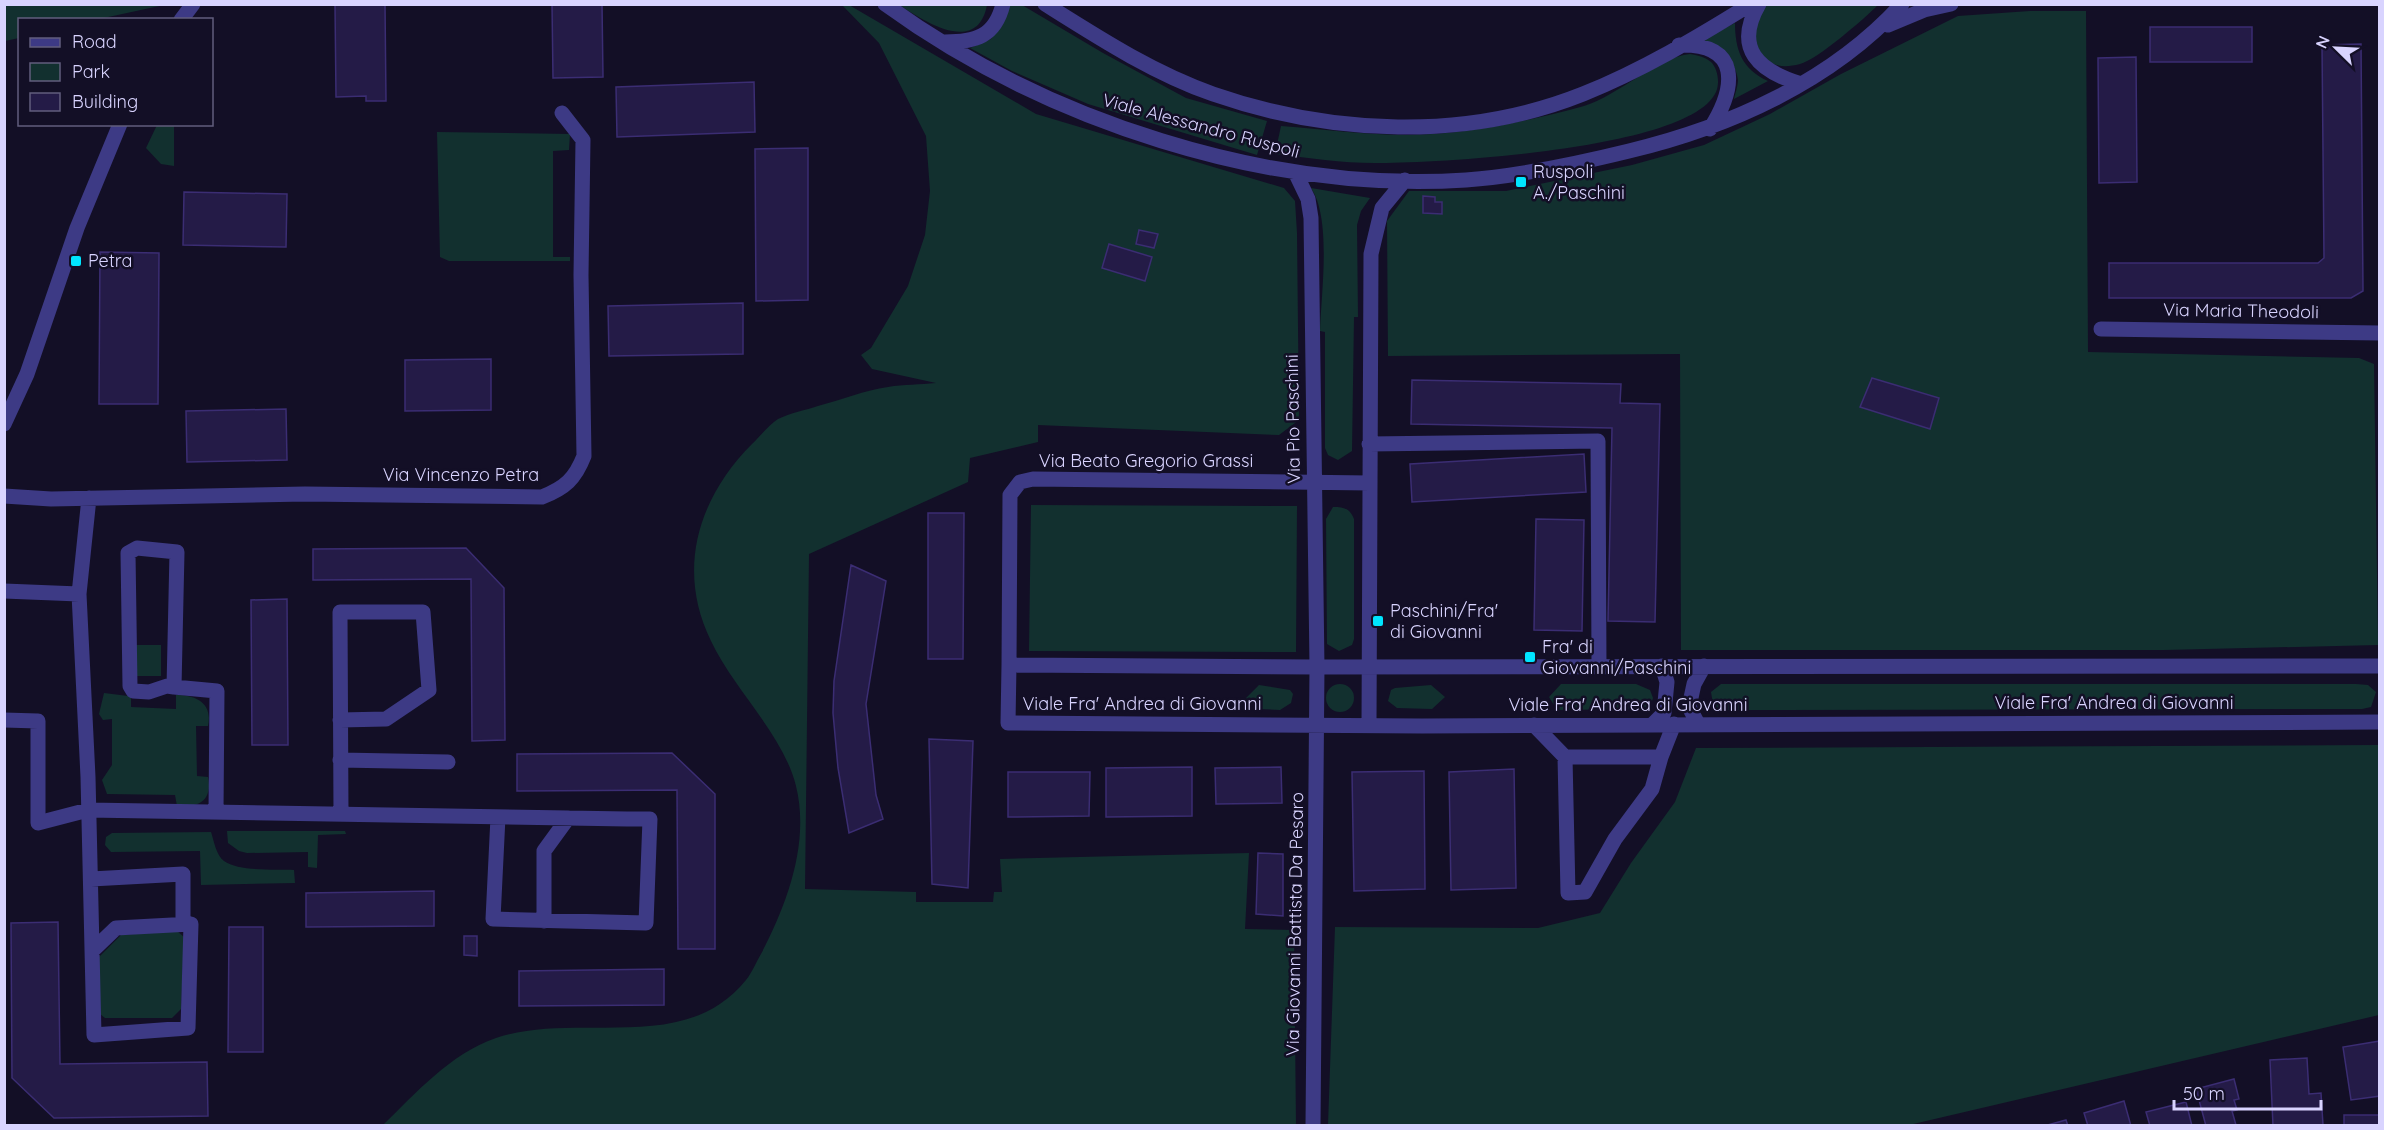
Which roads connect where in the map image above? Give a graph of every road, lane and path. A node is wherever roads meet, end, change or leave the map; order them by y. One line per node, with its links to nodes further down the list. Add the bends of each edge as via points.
1 (193, 4): 9 (street)
2 (885, 4): 11 (street, Viale Alessandro Ruspoli)
3 (1003, 4): 11 (street, via 997,22 986,36)
4 (1045, 4): 12 (street, Viale Alessandro Ruspoli, via 1123,53 1213,94 1296,115 1388,127 1462,124 1529,111 1590,91)
5 (1751, 4): 12 (street, Viale Alessandro Ruspoli)
6 (1759, 4): 13 (street, via 1750,29 1751,52 1766,69)
7 (1902, 4): 10 (street, Viale Alessandro Ruspoli)
8 (1951, 4): 10 (street, via 1924,10)
9 (182, 18)
10 (1880, 29): 13 (street, Viale Alessandro Ruspoli)
11 (945, 42): 17 (street, Viale Alessandro Ruspoli, via 1029,89 1084,114 1165,141)
12 (1679, 45): 16 (street, via 1697,45 1711,51 1728,69 1727,100)
13 (1801, 84): 16 (street, Viale Alessandro Ruspoli)
14 (562, 113): 26 (street, Via Vincenzo Petra, via 582,140 584,456 577,475 562,489 542,497 305,494)
15 (119, 126): 21 (street, via 77,228 27,374)
16 (1710, 129): 18 (street, Viale Alessandro Ruspoli, via 1571,165 1479,179)
17 (1296, 174): 18 (street, Viale Alessandro Ruspoli); 23 (street, Via Pio Paschini, via 1308,199 1311,218)
18 (1405, 180): 22 (street, via 1385,201 1373,236)
19 (2101, 329): 20 (street, Via Maria Theodoli)
20 (2379, 333)
21 (4, 424)
22 (1370, 444): 24 (street); 30 (street, via 1598,441)
23 (1314, 482): 24 (street); 29 (street, Via Beato Gregorio Grassi, via 1020,482 1010,495); 35 (street, Via Pio Paschini)
24 (1370, 483): 31 (street)
25 (4, 496): 26 (street, Via Vincenzo Petra)
26 (89, 498): 28 (street)
27 (4, 591): 28 (street)
28 (79, 594): 50 (street)
29 (1009, 665): 35 (street, Viale Fra' Andrea di Giovanni); 40 (street, Viale Fra' Andrea di Giovanni, via 1008,723)
30 (1599, 665): 31 (street, Viale Fra' Andrea di Giovanni); 32 (street, Viale Fra' Andrea di Giovanni)
31 (1370, 666): 35 (street, Viale Fra' Andrea di Giovanni); 41 (street)
32 (1662, 666): 33 (street, Viale Fra' Andrea di Giovanni); 45 (street, via 1667,682 1664,713)
33 (1704, 666): 34 (street, Viale Fra' Andrea di Giovanni); 43 (street, via 1694,684 1689,707)
34 (2379, 666)
35 (1317, 667): 40 (street, Via Pio Paschini)
36 (174, 687): 36 (street, via 177,552 137,548 128,554 130,686 141,692); 51 (street, via 217,691)
37 (4, 720): 50 (street, via 38,721 39,823)
38 (340, 720): 38 (street, via 340,612 423,612 429,690 386,719); 48 (street)
39 (2379, 722): 43 (street, Viale Fra' Andrea di Giovanni)
40 (1317, 724): 41 (street, Viale Fra' Andrea di Giovanni); 59 (street, Via Giovanni Battista Da Pesaro)
41 (1369, 724): 44 (street, Viale Fra' Andrea di Giovanni)
42 (1674, 724): 43 (street, Viale Fra' Andrea di Giovanni); 45 (street, Viale Fra' Andrea di Giovanni); 47 (street)
43 (1698, 724)
44 (1534, 725): 45 (street, Viale Fra' Andrea di Giovanni); 46 (street)
45 (1652, 725)
46 (1565, 757): 47 (street); 47 (street, via 1568,893 1585,892 1615,838 1652,789)
47 (1661, 757)
48 (340, 760): 49 (street); 52 (street)
49 (448, 762)
50 (88, 810): 51 (street); 55 (street)
51 (216, 812): 52 (street)
52 (340, 814): 53 (street)
53 (498, 817): 54 (street); 56 (street, via 493,919)
54 (568, 818): 56 (street, via 544,851); 56 (street, via 650,819 646,923)
55 (91, 879): 57 (street, via 183,874); 58 (street)
56 (544, 921)
57 (183, 924): 58 (street, via 116,928); 58 (street, via 191,924 188,1028 94,1035)
58 (92, 951)
59 (1313, 1125)

